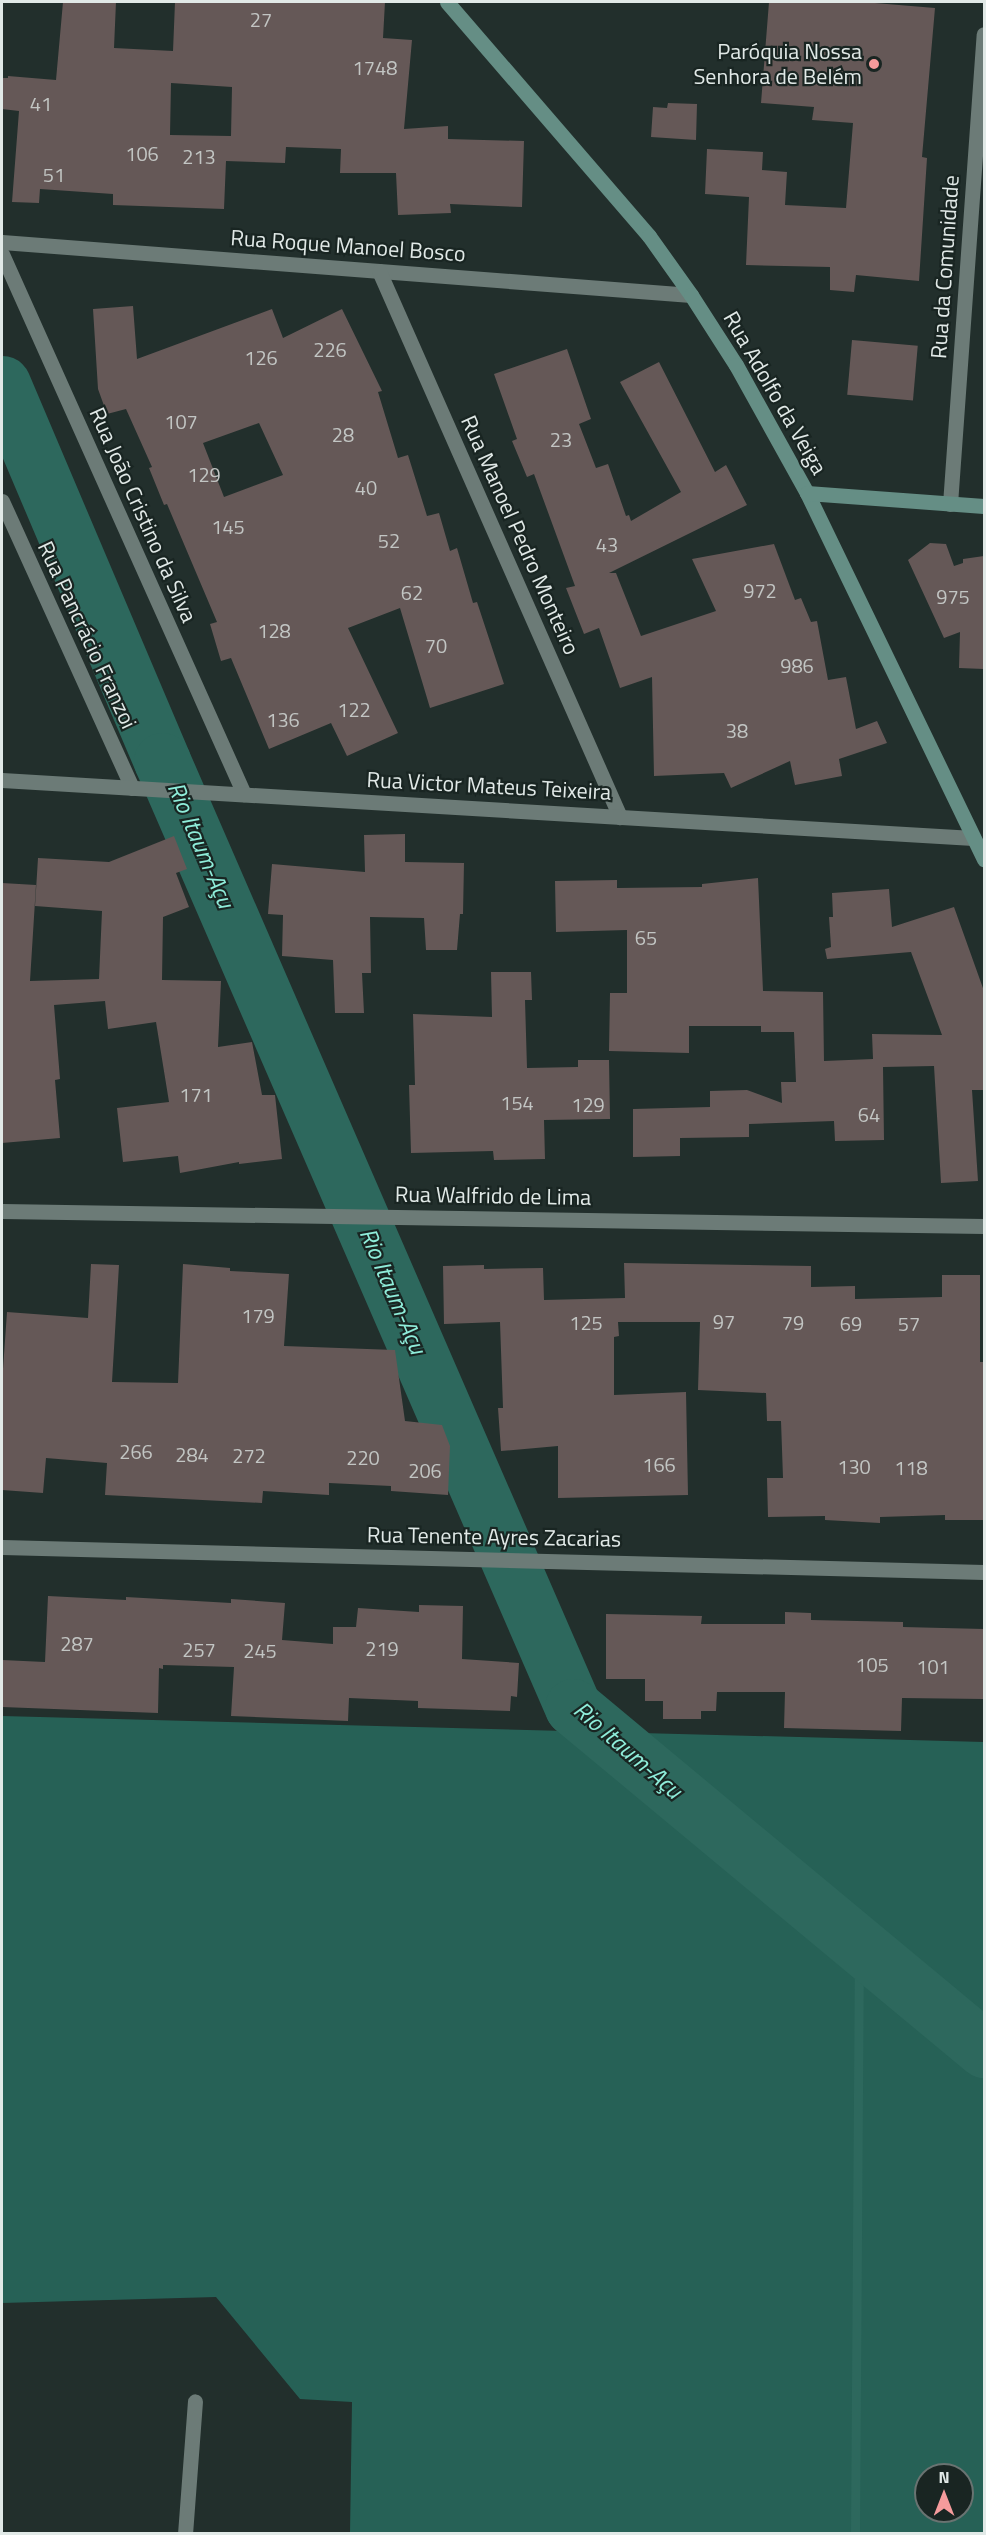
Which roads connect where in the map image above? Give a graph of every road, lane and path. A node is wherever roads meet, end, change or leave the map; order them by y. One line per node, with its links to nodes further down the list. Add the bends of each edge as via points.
1 (447, 2): 6 (street, Rua Adolfo da Veiga, via 649,236)
2 (984, 34): 9 (street, Rua da Comunidade)
3 (2, 242): 5 (street, Rua Roque Manoel Bosco)
4 (2, 254): 13 (street, Rua João Cristino da Silva)
5 (379, 271): 6 (street, Rua Roque Manoel Bosco); 14 (street, Rua Manoel Pedro Monteiro)
6 (691, 295): 7 (street, Rua Adolfo da Veiga, via 736,365)
7 (807, 493): 9 (street); 15 (street, Rua Adolfo da Veiga)
8 (2, 501): 12 (street, Rua Pancrácio Franzoi)
9 (950, 504): 10 (street)
10 (984, 506)
11 (2, 780): 12 (street, Rua Victor Mateus Teixeira)
12 (132, 788): 13 (street, Rua Victor Mateus Teixeira)
13 (244, 794): 14 (street, Rua Victor Mateus Teixeira)
14 (620, 816): 15 (street, Rua Victor Mateus Teixeira)
15 (979, 838): 16 (street, Rua Adolfo da Veiga)
16 (984, 858)
17 (2, 1211): 18 (street, Rua Walfrido de Lima)
18 (984, 1226)
19 (2, 1547): 20 (street, Rua Tenente Ayres Zacarias)
20 (984, 1572)
21 (195, 2401): 22 (street)
22 (185, 2534)

